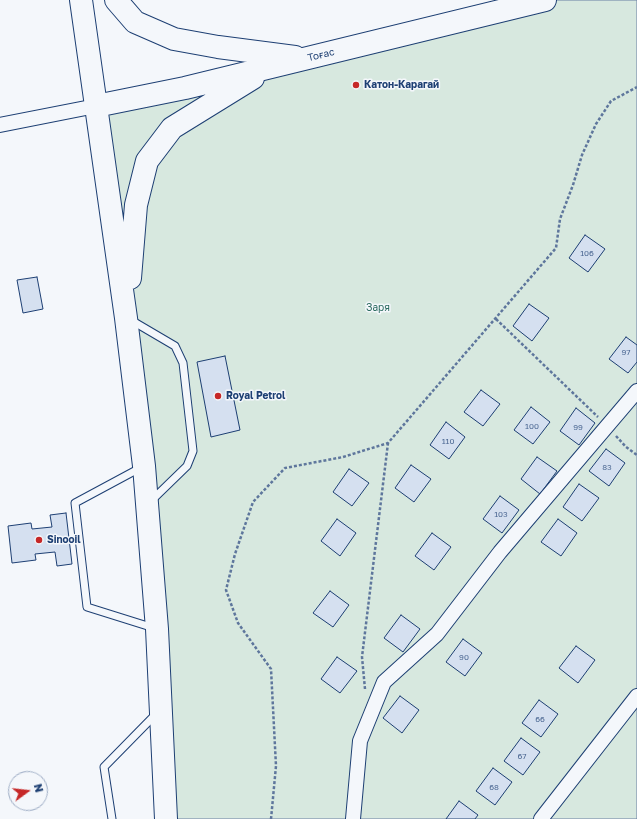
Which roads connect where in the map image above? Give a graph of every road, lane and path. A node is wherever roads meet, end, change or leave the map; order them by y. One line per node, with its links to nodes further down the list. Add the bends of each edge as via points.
1 (81, 0): 7 (highway)
2 (116, 0): 4 (highway, via 135,22 174,39)
3 (546, 0): 4 (highway, Тоғас)
4 (308, 58): 5 (highway, Тоғас)
5 (271, 67): 7 (highway, Тоғас); 9 (highway, via 172,128 147,161 136,205)
6 (637, 87): 10 (path, via 611,101 596,124 582,154 560,219 556,248)
7 (96, 106): 8 (street); 9 (highway)
8 (0, 125)
9 (126, 318): 15 (highway); 16 (lane, via 175,346 183,363 193,451 187,466)
10 (496, 319): 12 (path); 13 (path)
11 (637, 391): 12 (street)
12 (607, 426): 14 (path); 24 (street, via 500,552 437,634 384,682 360,741)
13 (388, 443): 18 (path, via 362,657); 23 (path, via 342,457 285,468 253,502 235,554 226,590 238,623 271,669 276,766)
14 (637, 455)
15 (144, 466): 16 (highway); 17 (lane, via 75,503 87,607)
16 (147, 505): 17 (highway)
17 (157, 629): 20 (highway)
18 (365, 689)
19 (637, 696): 25 (street)
20 (161, 709): 21 (lane, via 104,768); 22 (highway)
21 (112, 819)
22 (166, 819)
23 (271, 819)
24 (353, 819)
25 (541, 819)

